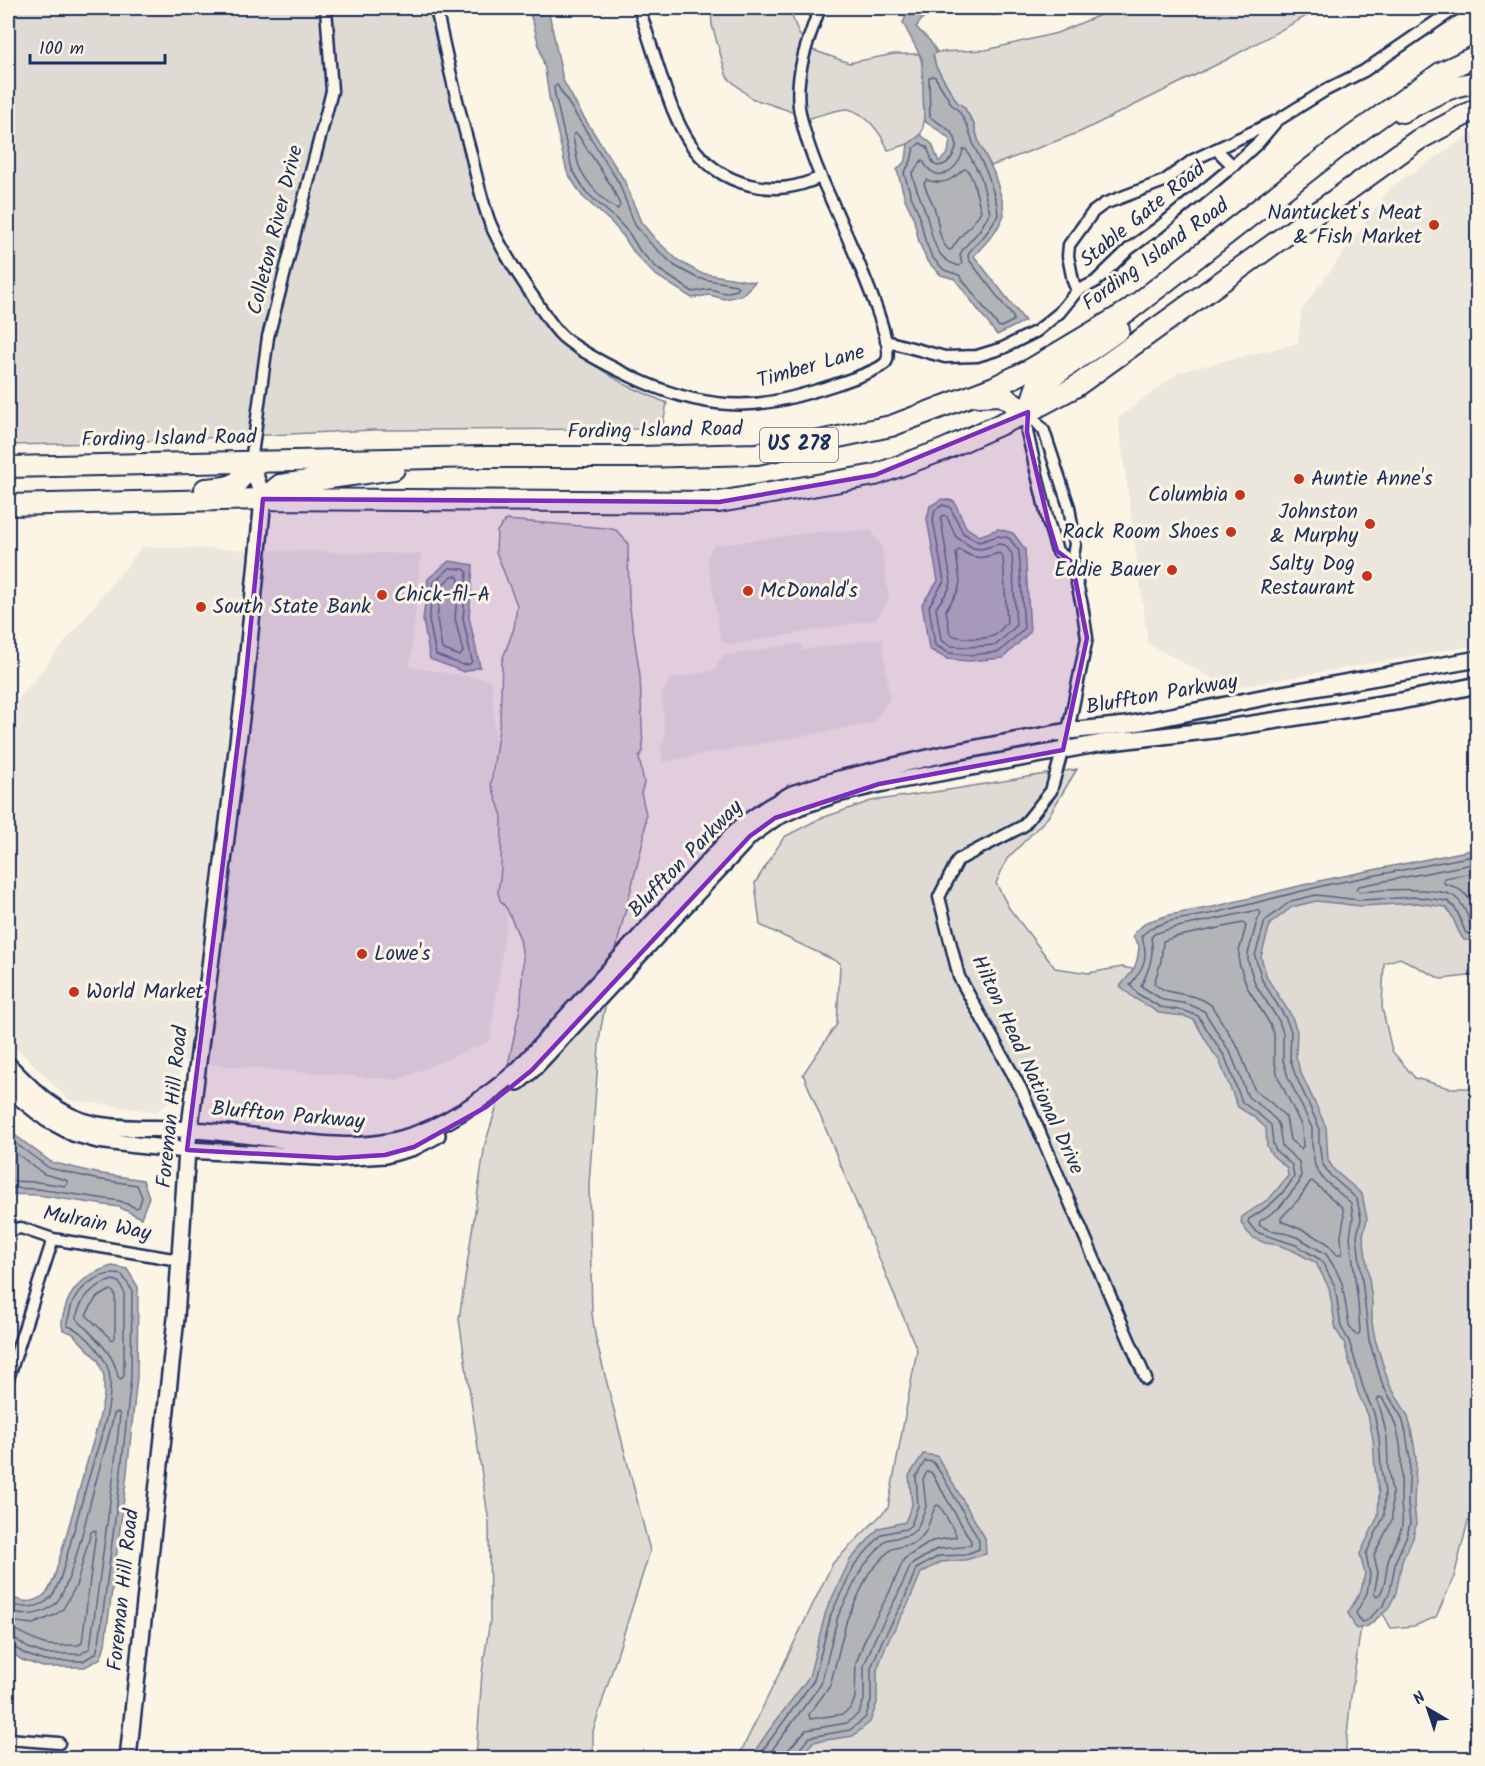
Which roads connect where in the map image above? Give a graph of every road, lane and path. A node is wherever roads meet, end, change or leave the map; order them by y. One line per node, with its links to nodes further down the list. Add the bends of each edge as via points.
1 (326, 8): 20 (street, Colleton River Drive, via 332,91 268,337)
2 (436, 8): 16 (street, Timber Lane, via 491,224 518,274 564,338 658,389 698,400 741,405 797,396 875,370 889,356)
3 (639, 8): 13 (street, via 673,109 701,157 722,174 757,187 791,188)
4 (820, 8): 13 (street, Timber Lane, via 800,71 798,96 807,141)
5 (1456, 8): 9 (street, Stable Gate Road, via 1364,70)
6 (1478, 55): 10 (highway, Fording Island Road / US 278, via 1442,72)
7 (1478, 83): 10 (highway, via 1446,90)
8 (1478, 108): 18 (highway, US 278, via 1418,140 1075,387)
9 (1278, 120): 11 (street, Stable Gate Road); 12 (street, Stable Gate Road)
10 (1350, 138): 15 (highway, Fording Island Road / US 278)
11 (1216, 149): 12 (street, Stable Gate Road); 14 (street, Stable Gate Road, via 1193,160 1164,182 1111,201 1093,213 1072,238 1067,251)
12 (1233, 166): 14 (street, Stable Gate Road, via 1101,276)
13 (821, 177): 16 (street, Timber Lane, via 860,265)
14 (1077, 291): 16 (street, Stable Gate Road, via 1037,331 977,356 945,357)
15 (1128, 310): 17 (highway, Fording Island Road / US 278, via 1030,369); 18 (highway, via 1121,328 1036,388)
16 (886, 341)
17 (968, 397): 18 (highway, via 1001,395); 19 (highway, Fording Island Road / US 278, via 891,426 757,454)
18 (1028, 412): 22 (street, Hilton Head National Drive, via 1044,432); 23 (street, Hilton Head National Drive, via 1027,432); 24 (highway, US 278, via 875,475 719,502)
19 (482, 457): 20 (highway, Fording Island Road / US 278); 24 (highway, via 280,485)
20 (251, 462): 21 (highway, Fording Island Road / US 278); 24 (main road, Foreman Hill Road); 25 (highway, via 235,485)
21 (8, 466)
22 (1057, 471): 23 (street); 27 (street, Hilton Head National Drive, via 1075,544)
23 (1037, 475): 27 (street, Hilton Head National Drive, via 1057,551)
24 (263, 499): 25 (highway, US 278); 34 (main road, Foreman Hill Road, via 244,694)
25 (56, 503): 26 (highway, US 278)
26 (8, 505)
27 (1072, 562): 30 (street, Hilton Head National Drive, via 1087,638)
28 (1478, 659): 30 (main road, Bluffton Parkway, via 1136,723)
29 (1478, 685): 31 (main road, Bluffton Parkway, via 1401,701)
30 (1068, 731): 31 (street, Hilton Head National Drive); 34 (main road, Bluffton Parkway, via 839,779 792,794 769,807 740,827 518,1070 492,1092 429,1130 364,1146 339,1146)
31 (1063, 750): 35 (main road, Bluffton Parkway, via 879,784 837,794 775,818 750,836 532,1070 486,1107 414,1147 385,1155 337,1158); 39 (street, Hilton Head National Drive, via 1051,791 1023,826 958,860 939,897 959,977 1021,1089)
32 (8, 1065): 34 (main road, Bluffton Parkway, via 46,1102 92,1124)
33 (8, 1084): 35 (main road, Bluffton Parkway, via 47,1119 73,1133 98,1140)
34 (190, 1129): 35 (main road, Foreman Hill Road)
35 (187, 1150): 38 (main road, Foreman Hill Road)
36 (8, 1230): 37 (street, Mulrain Way, via 21,1228)
37 (53, 1239): 38 (street, Mulrain Way); 40 (street)
38 (179, 1260): 43 (main road, Foreman Hill Road)
39 (1146, 1379)
40 (8, 1380)
41 (8, 1739): 42 (street)
42 (59, 1743)
43 (128, 1758)

